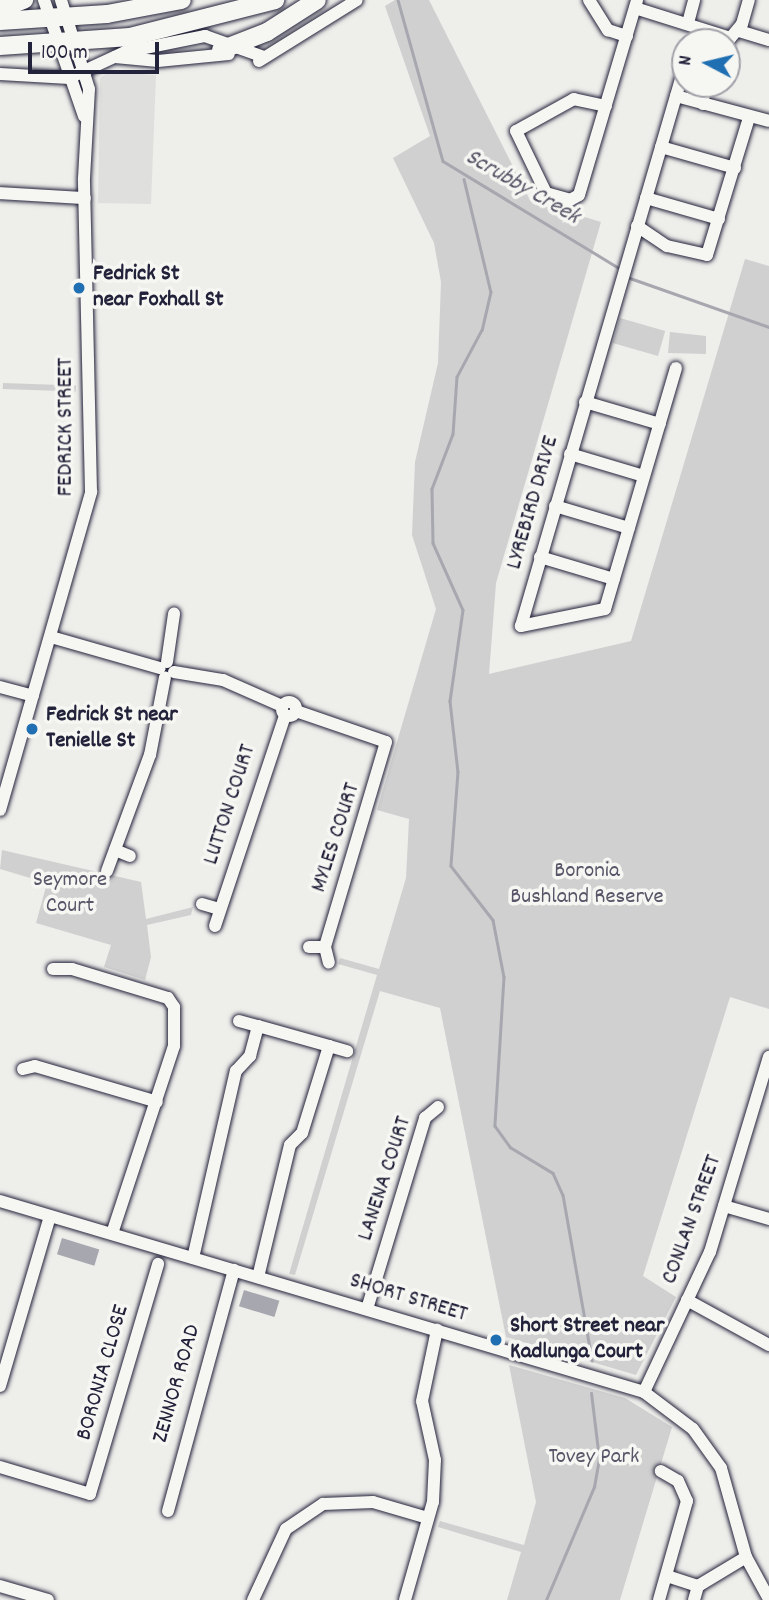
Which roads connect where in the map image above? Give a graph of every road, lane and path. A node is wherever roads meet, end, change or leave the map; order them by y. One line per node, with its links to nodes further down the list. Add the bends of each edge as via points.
1 (24, 0): 13 (highway)
2 (44, 0): 15 (street)
3 (61, 0): 15 (street)
4 (76, 0): 14 (highway)
5 (182, 0): 14 (highway)
6 (275, 0): 23 (highway, via 162,32)
7 (317, 0): 25 (highway)
8 (357, 0): 25 (street, via 264,57)
9 (589, 0): 20 (street, via 608,30)
10 (695, 0): 18 (street)
11 (749, 0): 19 (street)
12 (636, 4): 17 (street); 20 (street)
13 (0, 9)
14 (90, 16): 15 (highway)
15 (60, 19): 16 (highway); 23 (street)
16 (0, 20)
17 (684, 28)
18 (692, 28)
19 (736, 28)
20 (626, 36): 33 (street)
21 (741, 38): 22 (street)
22 (769, 40)
23 (69, 44): 24 (highway); 26 (street, FEDRICK STREET); 28 (street, FEDRICK STREET)
24 (0, 47)
25 (227, 48): 26 (street, via 205,36 115,57)
26 (86, 71): 28 (street); 34 (street, FEDRICK STREET)
27 (0, 74): 28 (street)
28 (74, 77): 34 (street, FEDRICK STREET)
29 (675, 98): 37 (street, LYREBIRD DRIVE)
30 (683, 98): 32 (street)
31 (703, 98): 32 (street)
32 (703, 104): 35 (street)
33 (606, 106): 33 (street, via 574,99 516,131 546,193 577,200)
34 (84, 117): 40 (street, FEDRICK STREET)
35 (749, 118): 36 (street); 38 (street)
36 (769, 121)
37 (661, 147): 38 (street); 41 (street, LYREBIRD DRIVE)
38 (735, 168): 42 (street)
39 (0, 193): 40 (street)
40 (85, 198): 54 (street, FEDRICK STREET, via 91,492)
41 (646, 198): 42 (street); 43 (street, LYREBIRD DRIVE)
42 (719, 219): 43 (street, via 704,256 667,246)
43 (638, 226): 45 (street, LYREBIRD DRIVE)
44 (676, 368): 46 (street, LYREBIRD DRIVE)
45 (585, 402): 46 (street); 47 (street, LYREBIRD DRIVE)
46 (660, 424): 48 (street, LYREBIRD DRIVE)
47 (570, 454): 48 (street); 49 (street, LYREBIRD DRIVE)
48 (644, 476): 50 (street, LYREBIRD DRIVE)
49 (555, 506): 50 (street); 51 (street, LYREBIRD DRIVE)
50 (629, 528): 52 (street, LYREBIRD DRIVE)
51 (540, 557): 52 (street); 52 (street, LYREBIRD DRIVE, via 524,628 603,611)
52 (614, 579)
53 (174, 614): 55 (street)
54 (51, 637): 55 (street); 57 (street, FEDRICK STREET)
55 (167, 670): 58 (street, via 223,680); 60 (street, via 150,755)
56 (0, 687): 57 (street)
57 (33, 696): 59 (street, FEDRICK STREET)
58 (288, 711): 64 (street, LUTTON COURT); 67 (street, MYLES COURT, via 386,742)
59 (0, 810)
60 (115, 850): 61 (street); 62 (street)
61 (130, 856)
62 (107, 872)
63 (202, 904): 64 (street)
64 (219, 909): 65 (street, LUTTON COURT)
65 (215, 926)
66 (309, 947): 67 (street)
67 (325, 947): 68 (street)
68 (329, 963)
69 (53, 969): 76 (street, via 72,968 168,998 174,1007 174,1046)
70 (239, 1021): 71 (street)
71 (258, 1026): 72 (street); 83 (street, via 250,1056 236,1071)
72 (329, 1046): 73 (street); 86 (street, via 302,1133 290,1144)
73 (347, 1051)
74 (769, 1057): 79 (street, CONLAN STREET)
75 (23, 1069): 76 (street, via 34,1066)
76 (157, 1102): 82 (street)
77 (438, 1107): 88 (street, LANENA COURT, via 425,1118)
78 (0, 1201): 80 (street, SHORT STREET)
79 (724, 1206): 81 (street); 87 (street, CONLAN STREET)
80 (50, 1216): 82 (street, SHORT STREET); 91 (street)
81 (769, 1219)
82 (111, 1233): 83 (street, SHORT STREET)
83 (193, 1258): 85 (street, SHORT STREET)
84 (158, 1264): 93 (street, BORONIA CLOSE, via 90,1494)
85 (234, 1270): 86 (street, SHORT STREET); 95 (street, ZENNOR ROAD)
86 (258, 1277): 88 (street, SHORT STREET)
87 (687, 1300): 90 (street); 92 (street, CONLAN STREET)
88 (367, 1309): 89 (street, SHORT STREET)
89 (437, 1330): 92 (street, SHORT STREET); 96 (street, via 422,1401 435,1460)
90 (769, 1345)
91 (0, 1387)
92 (644, 1392): 97 (street, SHORT STREET, via 693,1429 721,1468)
93 (0, 1467)
94 (662, 1471): 98 (street, via 678,1481 687,1501)
95 (168, 1511)
96 (428, 1518): 103 (street, via 373,1502 323,1504 286,1528); 104 (street)
97 (746, 1557): 100 (street); 101 (street, SHORT STREET)
98 (667, 1576): 100 (street); 105 (street)
99 (0, 1586): 102 (street)
100 (698, 1586): 106 (street)
101 (769, 1599)
102 (48, 1600)
103 (253, 1600)
104 (405, 1600)
105 (659, 1600)
106 (694, 1600)

